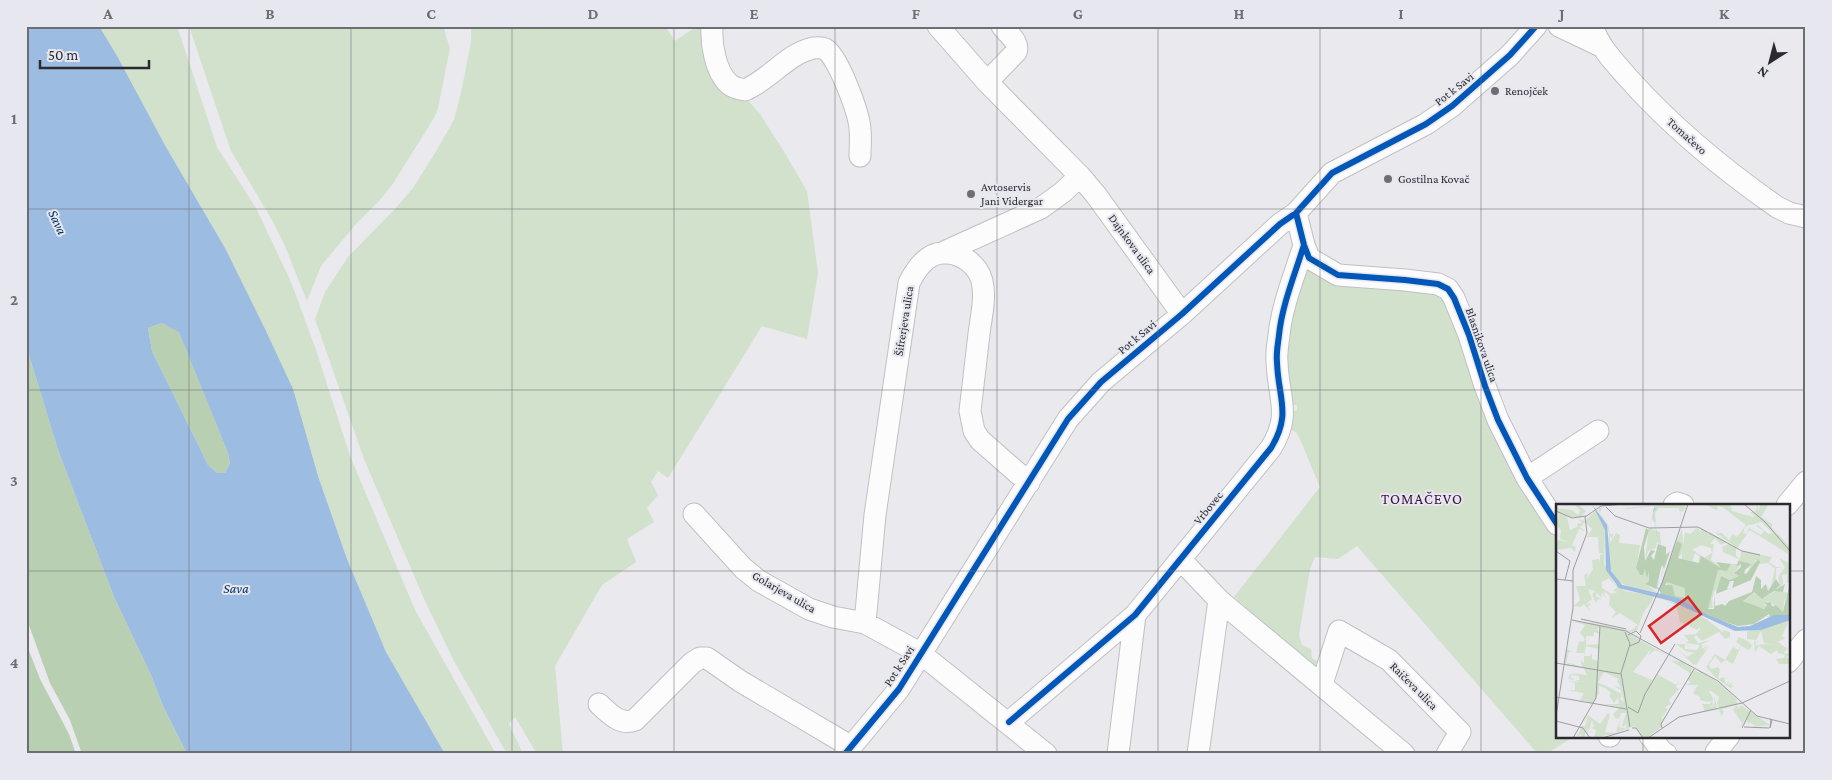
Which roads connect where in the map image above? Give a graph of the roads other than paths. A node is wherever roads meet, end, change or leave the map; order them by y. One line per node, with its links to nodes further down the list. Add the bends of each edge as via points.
1 (712, 26): 9 (street, via 713,48 722,75 729,84 744,90 813,48 828,52 854,104 860,128)
2 (938, 26): 8 (street, Dajnkova ulica)
3 (1002, 26): 8 (street, via 1018,48)
4 (1536, 26): 11 (street, Pot k Savi, via 1510,55 1452,106 1426,124 1332,172)
5 (1559, 26): 7 (street)
6 (1592, 26): 7 (street, Tomačevo)
7 (1601, 46): 12 (street, Tomačevo, via 1647,99 1709,156 1778,207)
8 (987, 82): 10 (street, Dajnkova ulica)
9 (860, 156)
10 (1080, 176): 14 (street, via 1041,208); 15 (street, Dajnkova ulica)
11 (1296, 213): 13 (street, Blasnikova ulica); 15 (street, Pot k Savi)
12 (1806, 217)
13 (1304, 245): 17 (street, Blasnikova ulica, via 1309,258 1338,275 1438,284 1448,289 1469,335 1495,411); 23 (street, Vrbovec, via 1279,333 1276,360 1283,408 1277,437)
14 (944, 252): 19 (street, via 961,256 974,265 982,280 982,311 970,410 974,431 989,450); 26 (street, Šifrerjeva ulica, via 922,262 909,283 875,515)
15 (1182, 314): 19 (street, Pot k Savi, via 1101,382 1068,420)
16 (1598, 431): 17 (street)
17 (1527, 478): 22 (street, Blasnikova ulica)
18 (1806, 482): 20 (street)
19 (1029, 483): 28 (street, Pot k Savi)
20 (1788, 504)
21 (694, 514): 26 (street, Golarjeva ulica, via 760,582 809,609 834,618)
22 (1556, 522)
23 (1181, 560): 24 (street); 25 (street, Vrbovec)
24 (1219, 600): 30 (street); 36 (street)
25 (1135, 615): 32 (street, Vrbovec); 35 (street)
26 (865, 623): 28 (street, Golarjeva ulica)
27 (1806, 640): 29 (street)
28 (920, 653): 32 (street, Pot k Savi); 33 (street, Pot k Savi, via 899,689)
29 (1790, 660)
30 (1322, 684): 37 (street); 38 (street, Raičeva ulica, via 1339,631 1389,660 1460,732)
31 (599, 704): 33 (street, Pot k Savi, via 615,718 629,723 692,663 707,658)
32 (1008, 722): 34 (street, Pot k Savi)
33 (847, 750)
34 (1046, 754)
35 (1118, 754)
36 (1198, 754)
37 (1404, 754)
38 (1447, 754)

